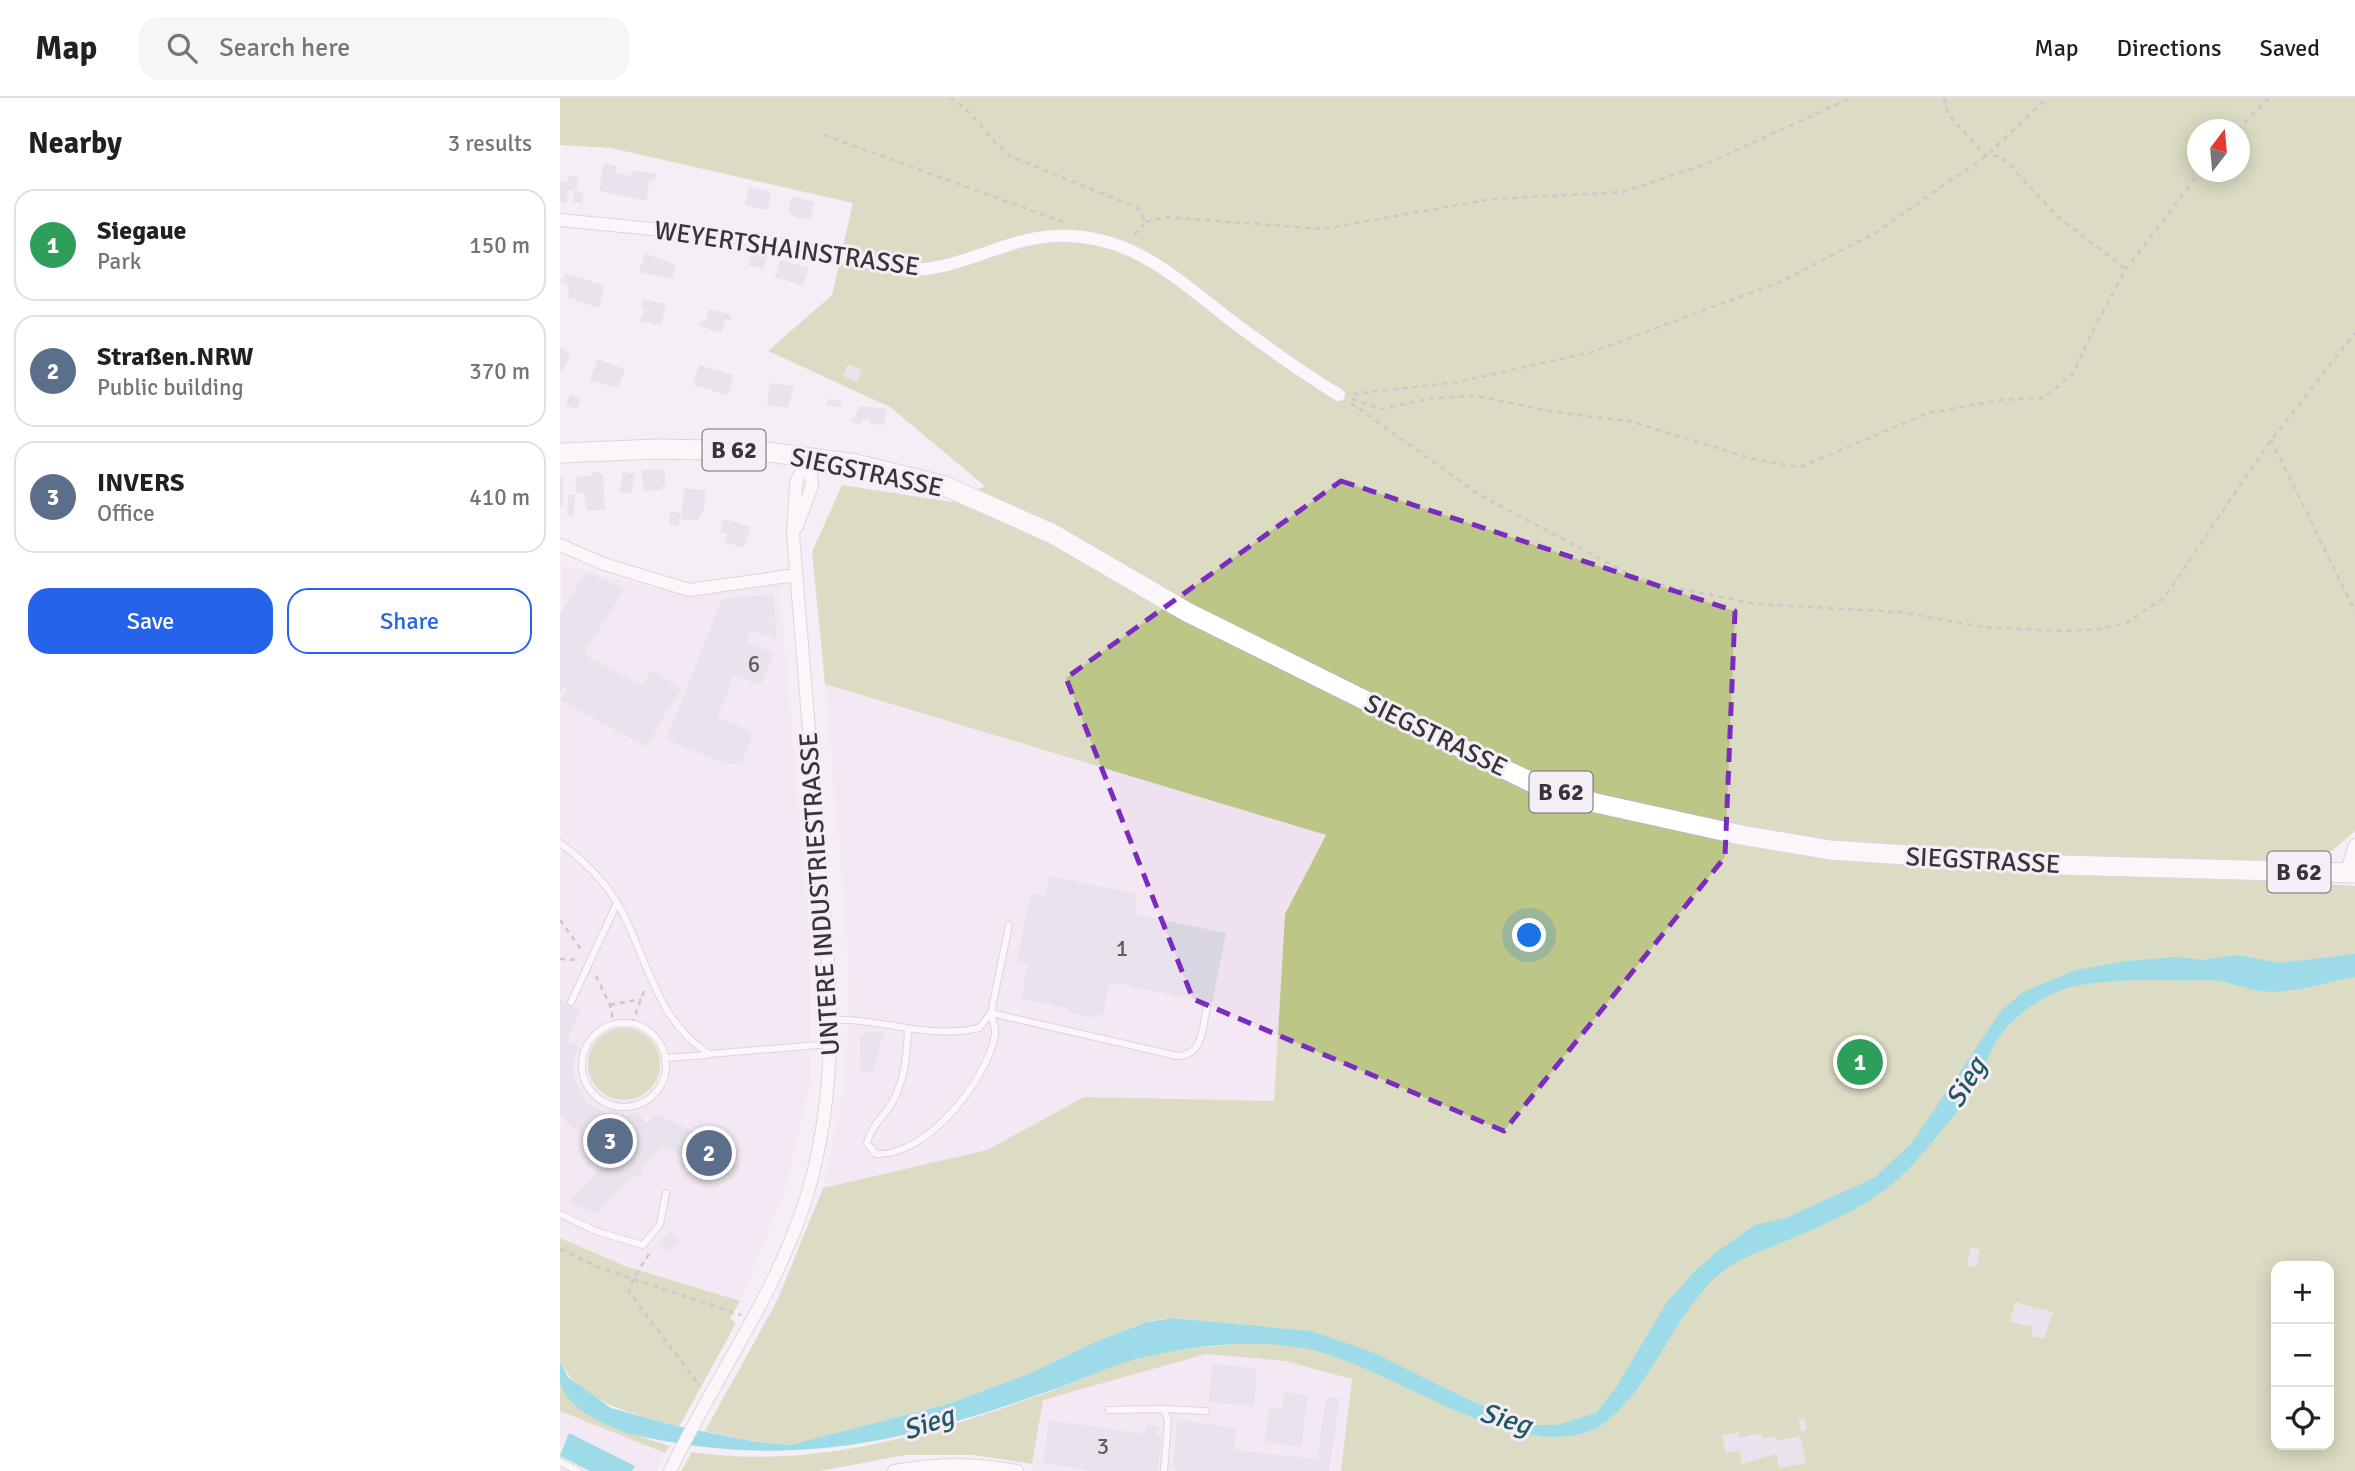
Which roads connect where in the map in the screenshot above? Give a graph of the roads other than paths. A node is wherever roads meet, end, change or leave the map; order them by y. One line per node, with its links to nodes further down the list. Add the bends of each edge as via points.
1 (560, 220): 2 (street, WEYERTSHAINSTRASSE, via 755,239 906,270 942,268 1038,238 1087,237 1127,247 1177,276 1264,345)
2 (1339, 395)
3 (560, 453): 4 (main road, SIEGSTRASSE / B 62, via 684,449)
4 (810, 456): 6 (street, UNTERE INDUSTRIESTRASSE, via 812,486 793,534); 9 (main road, SIEGSTRASSE / B 62, via 908,475 1009,513 1267,653 1533,783 1595,803 1830,850 2060,865)
5 (560, 545): 6 (street, via 689,590)
6 (796, 575): 15 (street, UNTERE INDUSTRIESTRASSE)
7 (560, 843): 10 (lane, via 592,869)
8 (2355, 845): 9 (street)
9 (2351, 873)
10 (617, 903): 12 (lane); 18 (lane, via 672,1022)
11 (1009, 925): 14 (lane)
12 (570, 1003)
13 (1207, 1007): 14 (lane, via 1197,1049 1188,1056)
14 (991, 1013): 16 (lane, via 979,1028 932,1034); 16 (lane, via 996,1033 972,1087 954,1111 927,1135 897,1152 876,1154 867,1143 870,1131 893,1101 902,1077)
15 (832, 1020): 16 (lane, via 858,1019); 17 (street, UNTERE INDUSTRIESTRASSE)
16 (908, 1029)
17 (832, 1044): 18 (lane); 26 (street, UNTERE INDUSTRIESTRASSE, via 826,1113 808,1191 789,1245)
18 (709, 1055): 19 (lane)
19 (665, 1058): 19 (lane, via 662,1081 654,1094 642,1102 614,1106 592,1093 582,1069 588,1043 610,1025 632,1024 650,1032)
20 (666, 1193): 21 (lane, via 660,1224 643,1245 598,1232)
21 (560, 1214)
22 (1164, 1409): 23 (lane); 24 (lane); 30 (lane, via 1168,1421)
23 (1109, 1410)
24 (1206, 1411)
25 (560, 1462): 27 (lane)
26 (673, 1465)
27 (578, 1471)
28 (894, 1471): 29 (street, via 964,1463)
29 (1017, 1471)
30 (1164, 1471)

